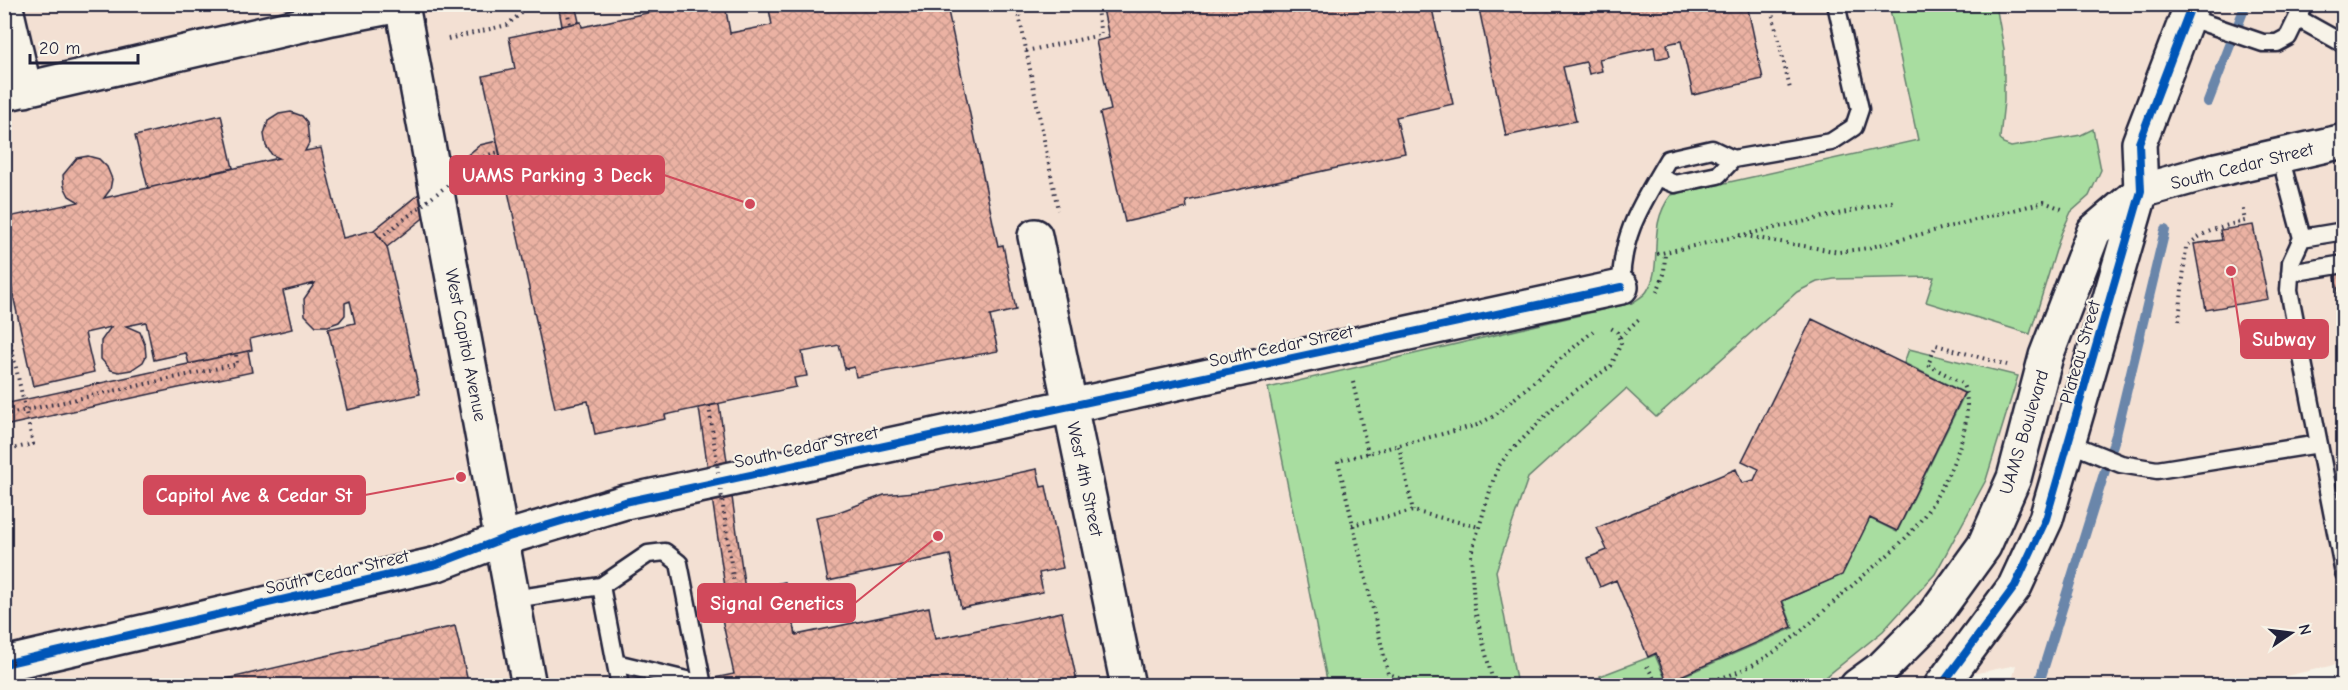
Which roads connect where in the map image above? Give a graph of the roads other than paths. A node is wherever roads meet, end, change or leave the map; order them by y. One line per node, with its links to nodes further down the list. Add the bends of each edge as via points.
1 (5, 4): 7 (street)
2 (1836, 4): 10 (lane, via 1860,109 1854,127 1831,142)
3 (404, 5): 7 (street, via 332,18); 22 (street, West Capitol Avenue)
4 (2190, 11): 5 (lane, via 2221,28 2263,43 2288,38); 12 (street, Plateau Street, via 2139,143)
5 (2301, 12): 6 (lane)
6 (2343, 44)
7 (15, 92)
8 (2343, 141): 9 (street, South Cedar Street)
9 (2280, 156): 12 (street, South Cedar Street); 15 (lane)
10 (1733, 159): 11 (lane, via 1718,175 1675,184); 11 (lane, via 1712,149 1692,153 1668,159)
11 (1658, 177): 18 (lane, via 1628,232 1621,261)
12 (2141, 191): 21 (street, Plateau Street); 32 (street, UAMS Boulevard, via 2094,231 2046,356 2014,478 1984,546 1931,619 1883,667)
13 (2343, 231): 15 (lane)
14 (1035, 236): 19 (street, West 4th Street)
15 (2302, 238): 17 (lane)
16 (2343, 264): 17 (lane)
17 (2290, 273): 20 (lane, via 2289,290)
18 (1622, 287): 19 (street, South Cedar Street)
19 (1070, 408): 22 (street, South Cedar Street, via 625,502); 31 (street, West 4th Street)
20 (2319, 444): 21 (lane, via 2157,470 2121,464); 23 (lane)
21 (2081, 447): 33 (street, Plateau Street, via 2014,586)
22 (502, 539): 25 (street, West Capitol Avenue); 27 (street, South Cedar Street, via 437,564)
23 (2343, 566)
24 (601, 586): 25 (lane); 26 (lane); 28 (lane, via 648,554 665,552 679,563)
25 (513, 599): 29 (street, West Capitol Avenue)
26 (616, 663): 28 (lane); 30 (lane)
27 (4, 664)
28 (703, 685)
29 (529, 686)
30 (620, 686)
31 (1128, 686)
32 (1857, 686)
33 (1941, 686)

